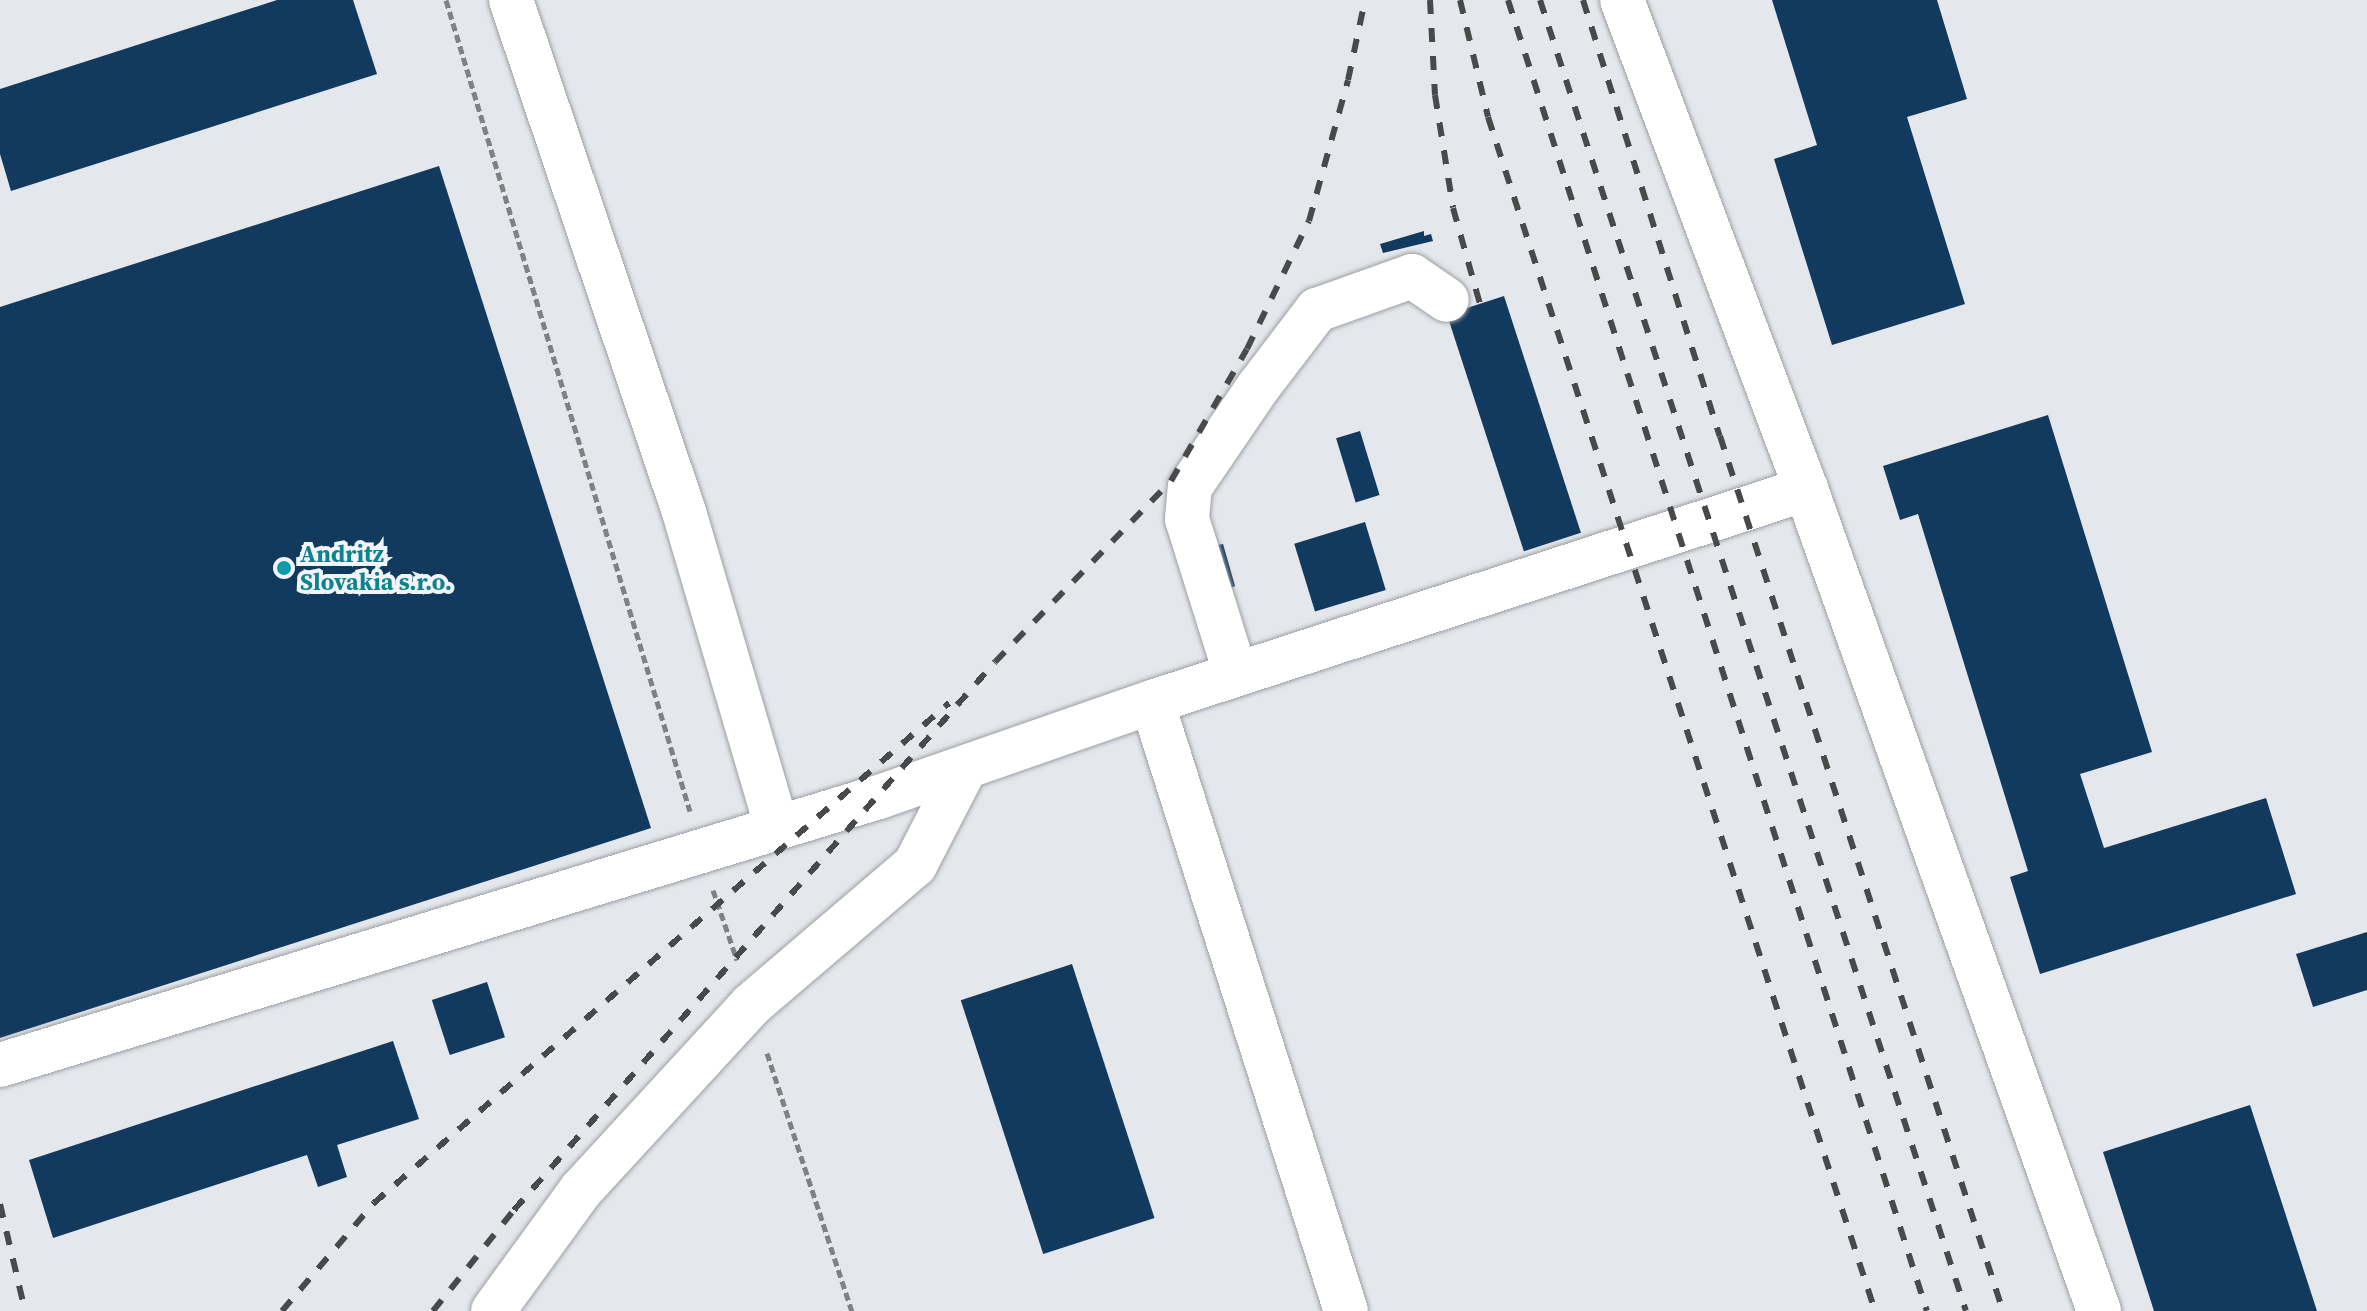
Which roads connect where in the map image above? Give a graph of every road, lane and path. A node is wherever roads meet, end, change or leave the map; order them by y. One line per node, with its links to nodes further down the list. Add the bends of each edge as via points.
1 (446, 0): 10 (path)
2 (511, 0): 9 (lane, via 684,512)
3 (1622, 0): 5 (lane)
4 (1447, 300): 6 (lane, via 1412,276 1317,310 1190,487 1187,519)
5 (1806, 489): 6 (lane); 16 (lane)
6 (1235, 672): 7 (lane)
7 (1152, 702): 8 (lane); 15 (lane)
8 (965, 768): 9 (lane); 11 (lane, via 915,865)
9 (777, 827): 10 (lane)
10 (702, 850): 11 (path); 12 (lane)
11 (751, 1005): 13 (lane, via 581,1190); 14 (path)
12 (0, 1065)
13 (493, 1311)
14 (852, 1311)
15 (1346, 1311)
16 (2099, 1311)

